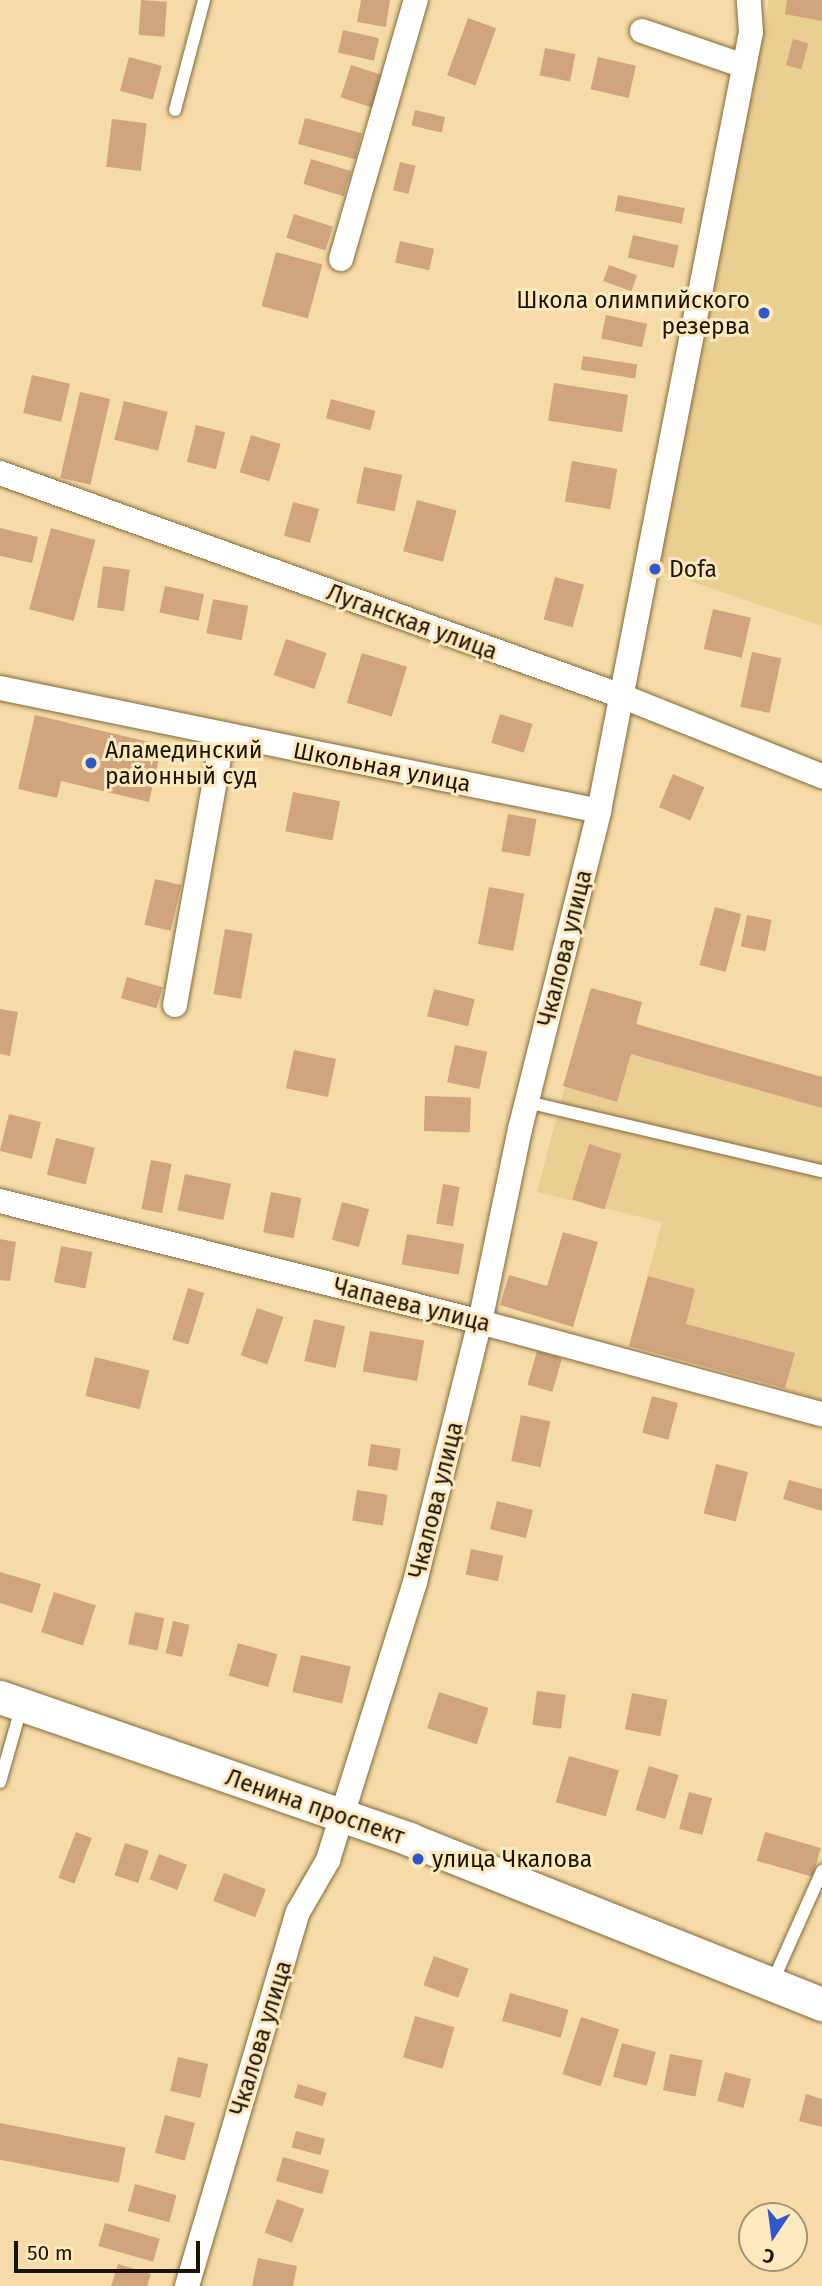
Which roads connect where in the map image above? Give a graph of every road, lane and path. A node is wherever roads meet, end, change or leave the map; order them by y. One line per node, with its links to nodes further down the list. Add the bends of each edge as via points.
1 (204, 0): 6 (lane)
2 (416, 0): 7 (street)
3 (749, 0): 5 (street, Чкалова улица, via 751,32)
4 (642, 31): 5 (street)
5 (744, 66): 10 (street, Чкалова улица)
6 (175, 110)
7 (341, 259)
8 (0, 473): 10 (street, Луганская улица)
9 (0, 688): 11 (street, Школьная улица)
10 (619, 695): 12 (street, Луганская улица); 13 (street, Чкалова улица)
11 (223, 735): 13 (street, Школьная улица); 14 (street)
12 (822, 776)
13 (599, 811): 15 (street, Чкалова улица)
14 (174, 1005)
15 (527, 1102): 16 (lane); 18 (street, Чкалова улица)
16 (822, 1171)
17 (0, 1201): 18 (street, Чапаева улица)
18 (480, 1322): 19 (street, Чапаева улица); 22 (street, Чкалова улица, via 415,1582)
19 (822, 1414)
20 (11, 1701): 21 (lane); 22 (main road, Ленина проспект)
21 (0, 1782)
22 (343, 1815): 24 (main road, Ленина проспект); 26 (street, Чкалова улица, via 328,1860 298,1912)
23 (822, 1871): 24 (lane)
24 (772, 1983): 25 (main road, Ленина проспект)
25 (822, 2004)
26 (187, 2286)

